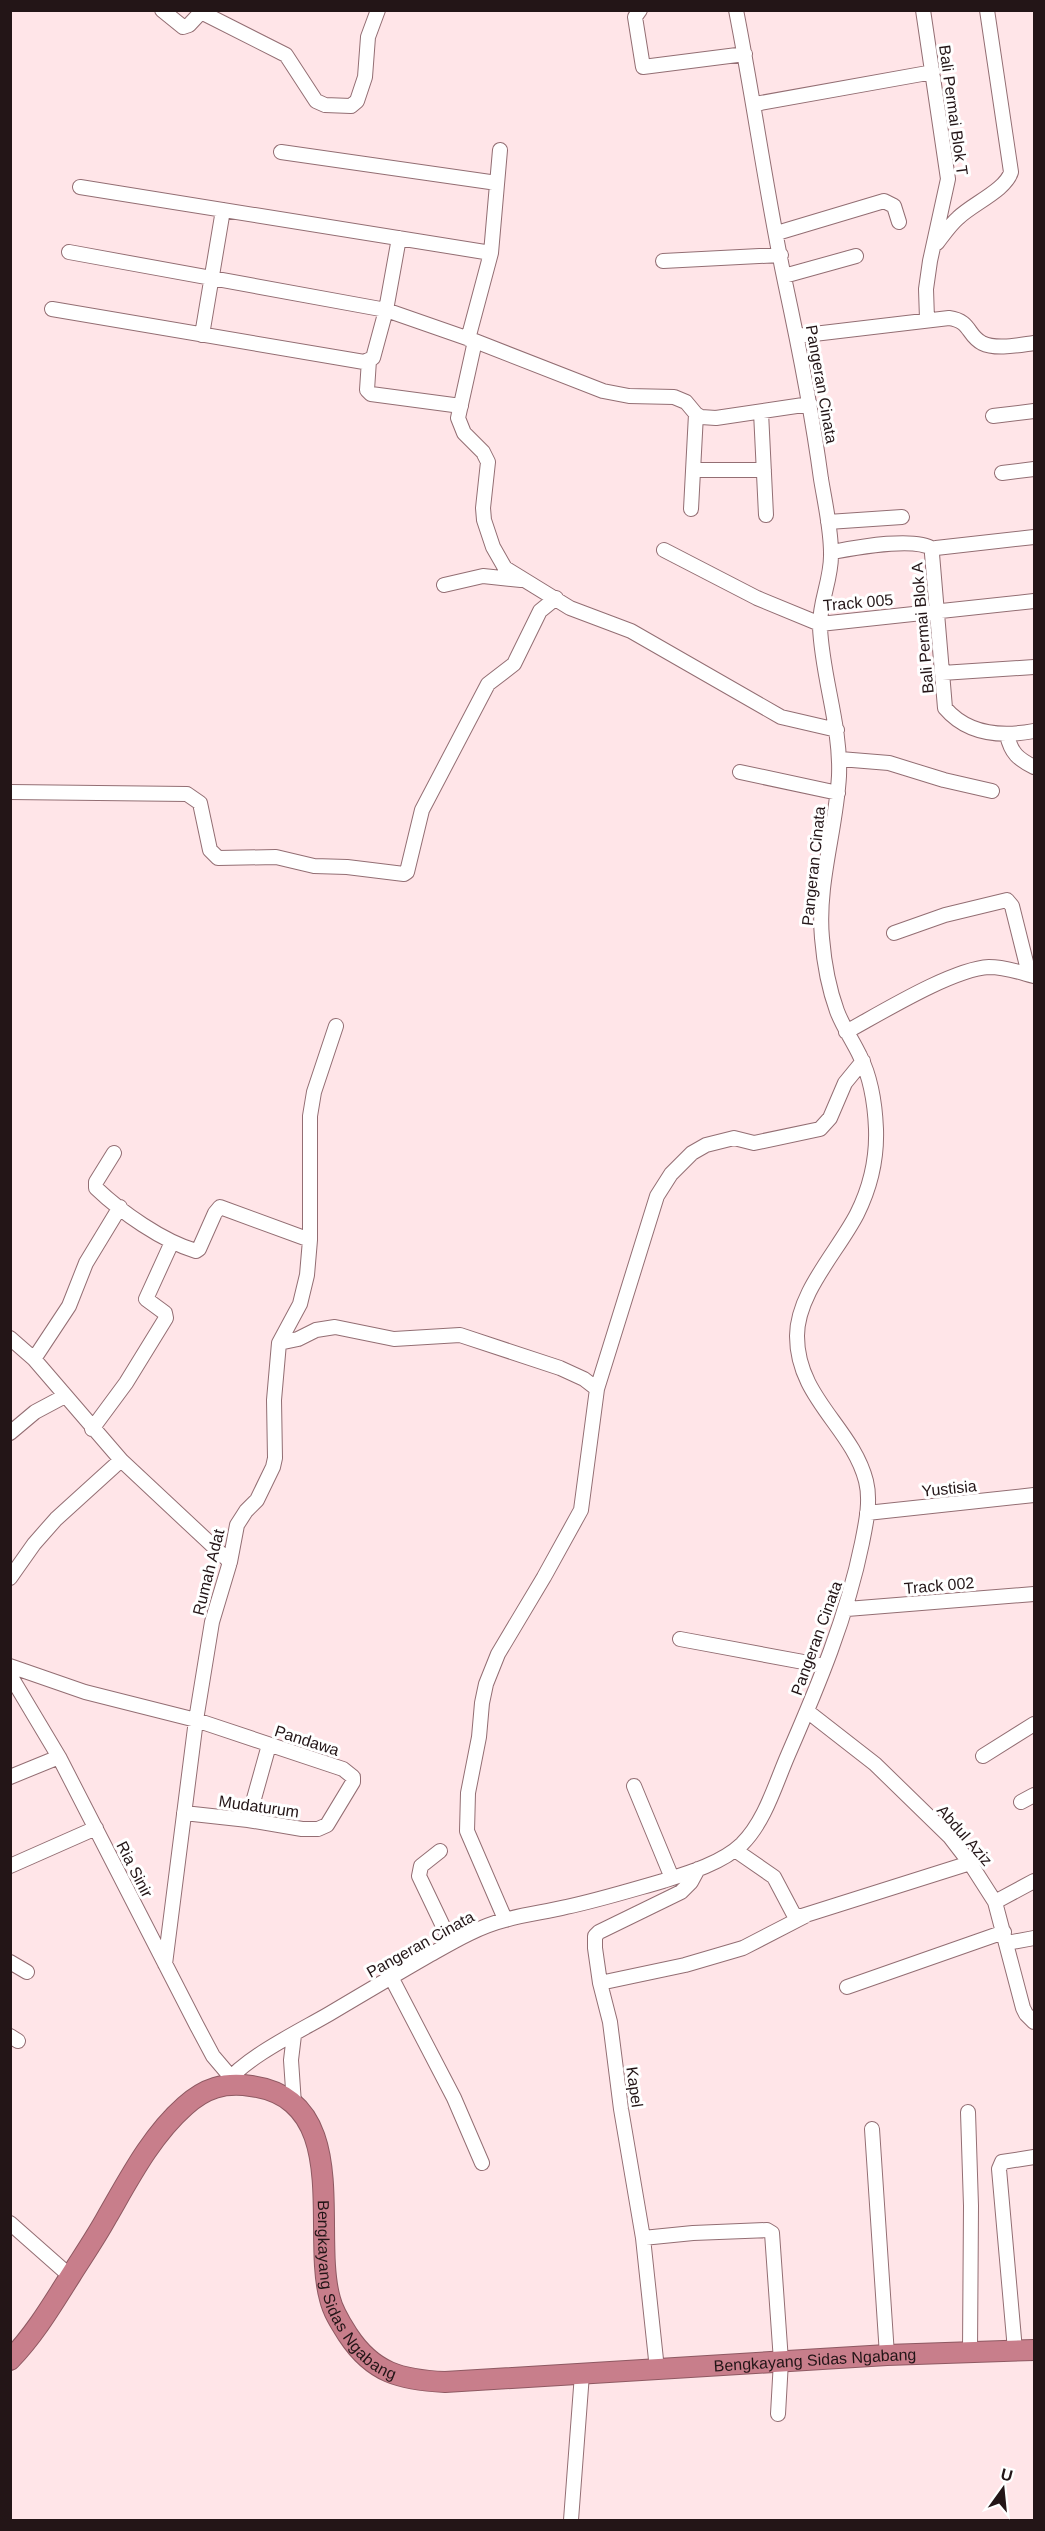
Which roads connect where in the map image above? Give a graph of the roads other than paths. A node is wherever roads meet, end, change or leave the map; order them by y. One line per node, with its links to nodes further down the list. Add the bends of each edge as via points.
1 (162, 10): 7 (street, via 183,27)
2 (378, 10): 7 (street, via 368,37 365,77 357,101 351,106 319,103 286,55)
3 (640, 10): 8 (street, via 635,17 643,67)
4 (736, 10): 8 (street, Pangeran Cinata)
5 (923, 10): 9 (street, Bali Permai Blok T)
6 (987, 10): 19 (street, via 1011,172 1008,179 958,218)
7 (202, 11)
8 (745, 54): 10 (street, Pangeran Cinata)
9 (933, 72): 10 (street); 19 (street, Bali Permai Blok T, via 948,179)
10 (755, 104): 17 (street, Pangeran Cinata)
11 (500, 150): 13 (street)
12 (281, 152): 13 (street)
13 (497, 183): 21 (street)
14 (80, 187): 15 (street)
15 (223, 210): 18 (street); 26 (street)
16 (899, 222): 17 (street, via 894,206 884,201)
17 (777, 233): 22 (street, Pangeran Cinata)
18 (399, 238): 21 (street); 28 (street)
19 (935, 244): 29 (street, Bali Permai Blok T, via 926,289)
20 (69, 252): 26 (street)
21 (491, 253): 32 (street)
22 (781, 255): 24 (street); 25 (street, Pangeran Cinata)
23 (856, 256): 25 (street)
24 (663, 261)
25 (784, 276): 31 (street, Pangeran Cinata)
26 (213, 278): 28 (street); 30 (street)
27 (52, 309): 30 (street)
28 (386, 310): 32 (street); 34 (street, via 373,358)
29 (927, 319): 31 (street); 33 (street, via 962,321 985,344)
30 (202, 334): 34 (street)
31 (797, 336): 35 (street, Pangeran Cinata)
32 (472, 340): 36 (street); 39 (street, via 603,391 674,397 686,402)
33 (1035, 343)
34 (369, 360): 36 (street, via 368,390 372,394)
35 (810, 404): 38 (street); 48 (street, Pangeran Cinata)
36 (461, 406): 53 (street, via 458,418 464,433 488,462 483,508 493,547 505,568)
37 (1035, 411): 40 (street)
38 (761, 412): 39 (street, via 716,418); 42 (street)
39 (696, 414): 41 (street)
40 (993, 416)
41 (693, 470): 42 (street); 45 (street)
42 (764, 470): 46 (street)
43 (1035, 470): 44 (street)
44 (1002, 472)
45 (691, 509)
46 (766, 515)
47 (902, 517): 48 (street)
48 (828, 522): 52 (street, Pangeran Cinata)
49 (1035, 537): 51 (street, Bali Permai Blok A)
50 (664, 549): 58 (street, Track 005, via 757,598)
51 (933, 549): 52 (street, via 916,544); 57 (street, Bali Permai Blok A)
52 (832, 552): 58 (street, Pangeran Cinata)
53 (523, 580): 54 (street, via 483,576); 55 (street)
54 (444, 585)
55 (556, 598): 61 (street, via 570,608 631,631 781,717); 68 (street, via 540,611 514,664 488,684 427,799 407,872 400,875 315,866 276,857 218,858 210,850 200,803 187,794)
56 (1035, 602): 57 (street, Track 005)
57 (935, 612): 58 (street, Track 005); 60 (street, Bali Permai Blok A)
58 (820, 624): 61 (street, Pangeran Cinata)
59 (1035, 667): 60 (street)
60 (942, 673): 63 (street, Bali Permai Blok A, via 945,708 951,716 984,733)
61 (837, 730): 64 (street, Pangeran Cinata)
62 (1035, 731): 63 (street, Bali Permai Blok A)
63 (1007, 735): 65 (street, via 1015,755)
64 (840, 759): 67 (street, via 889,763); 69 (street, Pangeran Cinata)
65 (1035, 767)
66 (740, 772): 69 (street)
67 (992, 791)
68 (10, 792)
69 (838, 793): 73 (street, Pangeran Cinata, via 823,901 822,940 835,1005)
70 (894, 933): 71 (street, via 945,915 1008,900)
71 (1032, 975): 73 (street, via 1004,968 968,971)
72 (336, 1026): 77 (street, Rumah Adat, via 310,1116)
73 (846, 1032): 74 (street, Pangeran Cinata)
74 (863, 1061): 82 (street, via 845,1083 830,1118 820,1129 754,1143 727,1138 699,1148 671,1174 657,1196); 88 (street, Pangeran Cinata, via 876,1131 872,1172 856,1216 806,1298 797,1336 811,1389 847,1441 865,1478)
75 (114, 1153): 76 (street, via 95,1185)
76 (120, 1207): 78 (street); 81 (street, via 86,1263 69,1306)
77 (310, 1240): 78 (street, via 220,1207 199,1249); 80 (street, Rumah Adat, via 303,1295)
78 (172, 1242): 84 (street, via 146,1299 166,1318)
79 (10, 1338): 81 (street)
80 (279, 1343): 82 (street, via 335,1327 394,1339 460,1335 560,1368); 89 (street, Rumah Adat, via 273,1467 257,1500 237,1525)
81 (34, 1359): 83 (street)
82 (597, 1389): 120 (street, via 581,1509 498,1653 482,1703 468,1793 468,1831)
83 (65, 1396): 84 (street); 85 (street, via 34,1412)
84 (92, 1429): 86 (street)
85 (10, 1432)
86 (121, 1460): 89 (street); 90 (street, via 56,1519)
87 (1035, 1495): 88 (street, Yustisia)
88 (867, 1513): 92 (street, Pangeran Cinata)
89 (230, 1562): 98 (street, Rumah Adat, via 212,1622)
90 (10, 1578)
91 (1035, 1594): 92 (street, Track 002)
92 (847, 1609): 95 (street, Pangeran Cinata)
93 (680, 1639): 95 (street)
94 (10, 1665): 98 (street, Pandawa, via 85,1692)
95 (825, 1666): 97 (street, Pangeran Cinata)
96 (10, 1675): 102 (street, Ria Sinir)
97 (807, 1711): 111 (street, Pangeran Cinata, via 760,1821); 113 (street, Abdul Aziz, via 875,1764 950,1837)
98 (196, 1720): 100 (street, Pandawa); 107 (street, Rumah Adat)
99 (1035, 1724): 101 (street)
100 (269, 1745): 108 (street); 109 (street, Pandawa, via 352,1775 353,1782)
101 (983, 1756)
102 (59, 1757): 103 (street); 110 (street, Ria Sinir)
103 (10, 1777)
104 (634, 1786): 116 (street)
105 (1035, 1795): 106 (street)
106 (1021, 1802)
107 (184, 1813): 108 (street, Mudaturum); 125 (street, Rumah Adat)
108 (248, 1820): 109 (street, Mudaturum, via 302,1829 318,1829)
109 (328, 1824)
110 (96, 1828): 114 (street); 125 (street, Ria Sinir)
111 (735, 1850): 115 (street, Pangeran Cinata); 119 (street, via 774,1877 795,1915)
112 (440, 1851): 123 (street, via 421,1866 419,1876)
113 (970, 1863): 118 (street, Abdul Aziz); 119 (street)
114 (10, 1866)
115 (698, 1869): 116 (street, Pangeran Cinata); 128 (street, Kapel, via 681,1892 595,1936)
116 (672, 1878): 120 (street, Pangeran Cinata, via 606,1898)
117 (1035, 1881): 118 (street)
118 (995, 1902): 121 (street, Abdul Aziz)
119 (805, 1916): 128 (street, via 742,1948)
120 (505, 1919): 123 (street, Pangeran Cinata)
121 (1005, 1938): 122 (street); 129 (street); 130 (street, Abdul Aziz, via 1023,2008)
122 (1035, 1938)
123 (452, 1943): 127 (street, Pangeran Cinata)
124 (10, 1962): 126 (street)
125 (165, 1964): 132 (street, Ria Sinir)
126 (27, 1972)
127 (391, 1977): 131 (street, Pangeran Cinata); 137 (street, via 454,2098)
128 (600, 1983): 139 (street, Kapel, via 610,2022)
129 (848, 1986)
130 (1035, 2022)
131 (294, 2035): 132 (street, Pangeran Cinata); 133 (street)
132 (228, 2080): 133 (highway, Bengkayang Sidas Ngabang, via 277,2092); 140 (highway, via 193,2099 162,2130)
133 (294, 2104): 147 (highway, Bengkayang Sidas Ngabang, via 310,2130 321,2162 330,2298 344,2328 367,2360 395,2374 430,2381)
134 (968, 2112): 142 (street)
135 (872, 2128): 143 (street)
136 (1035, 2157): 141 (street, via 1007,2160 999,2169)
137 (482, 2163)
138 (10, 2223): 140 (street)
139 (643, 2238): 145 (street, via 770,2231); 146 (street, Kapel)
140 (70, 2276): 144 (highway, via 43,2320)
141 (1025, 2350): 142 (highway, Bengkayang Sidas Ngabang)
142 (970, 2351): 143 (highway, Bengkayang Sidas Ngabang)
143 (887, 2355): 145 (highway, Bengkayang Sidas Ngabang)
144 (10, 2360)
145 (782, 2361): 146 (highway, Bengkayang Sidas Ngabang); 148 (street)
146 (657, 2369): 147 (highway, Bengkayang Sidas Ngabang)
147 (582, 2374): 149 (street)
148 (778, 2414)
149 (571, 2520)

